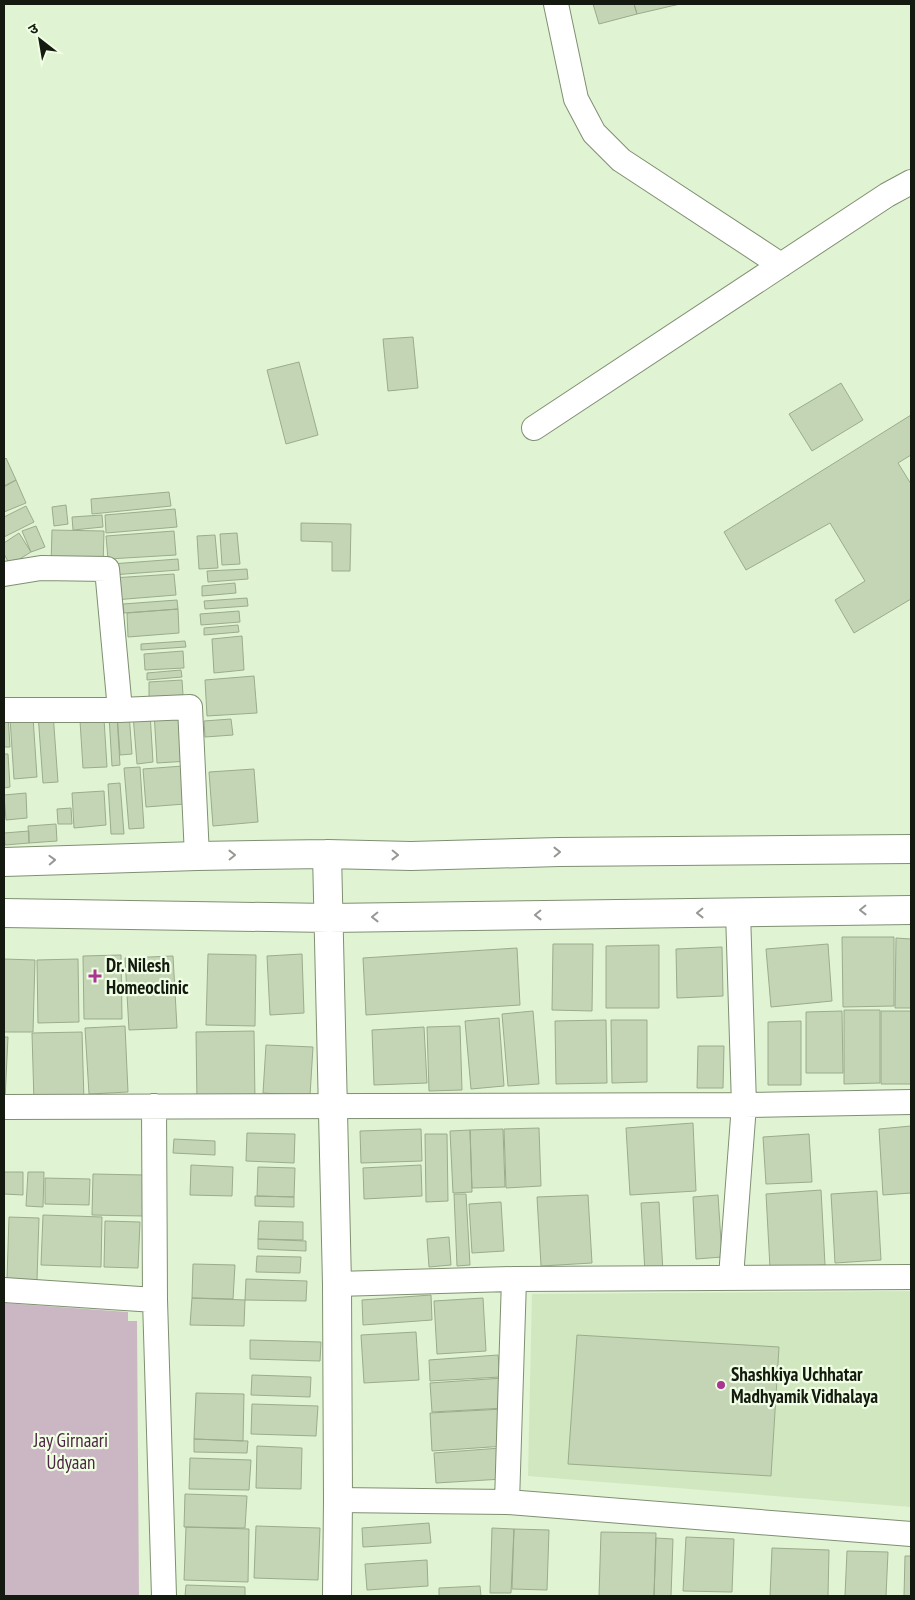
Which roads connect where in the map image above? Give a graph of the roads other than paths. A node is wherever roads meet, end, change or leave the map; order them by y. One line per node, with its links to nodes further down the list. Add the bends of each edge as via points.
1 (556, 4): 3 (street, via 576,99 594,133 621,160)
2 (911, 182): 3 (street)
3 (781, 265): 4 (street)
4 (534, 428)
5 (4, 574): 7 (street, via 41,568 107,569)
6 (4, 710): 7 (street)
7 (120, 710): 10 (street, via 190,707)
8 (911, 849): 9 (street, one-way to 8, via 411,856)
9 (327, 854): 10 (street, one-way to 9); 15 (street)
10 (197, 856): 11 (street, one-way to 10)
11 (4, 862)
12 (911, 910): 13 (street, one-way to 13)
13 (738, 912): 15 (street, one-way to 15); 17 (street)
14 (4, 913): 15 (street)
15 (328, 918): 19 (street)
16 (911, 1102): 17 (street)
17 (744, 1105): 19 (street); 22 (street)
18 (154, 1106): 19 (street); 20 (street); 26 (street)
19 (332, 1106): 24 (street)
20 (4, 1107)
21 (911, 1277): 22 (street)
22 (732, 1278): 23 (street)
23 (514, 1279): 24 (street); 28 (street)
24 (337, 1284): 27 (street)
25 (4, 1290): 26 (street)
26 (155, 1300): 30 (street)
27 (338, 1500): 28 (street); 31 (street)
28 (507, 1502): 29 (street)
29 (911, 1534)
30 (164, 1596)
31 (337, 1596)

